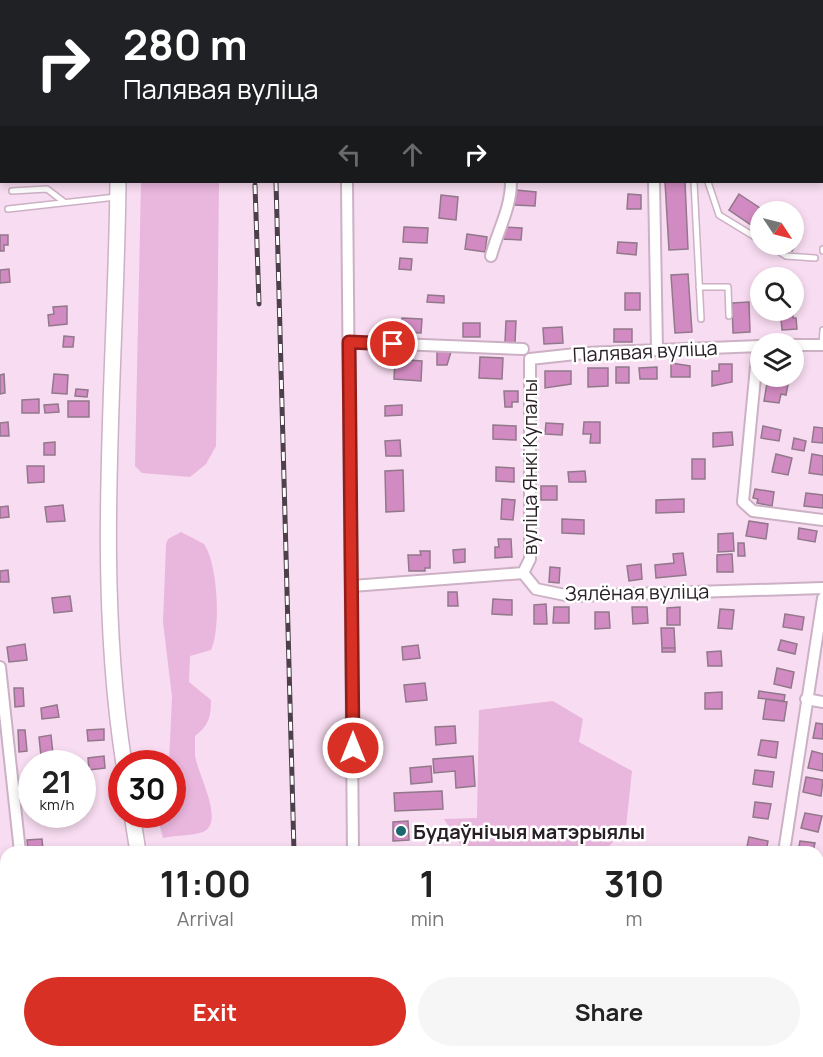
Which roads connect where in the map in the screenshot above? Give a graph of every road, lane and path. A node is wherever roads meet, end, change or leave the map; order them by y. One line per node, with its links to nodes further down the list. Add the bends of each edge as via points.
1 (347, 183): 18 (street)
2 (511, 183): 12 (street, via 509,208 497,231)
3 (654, 183): 23 (street)
4 (694, 183): 14 (lane)
5 (708, 183): 10 (lane, via 719,215)
6 (118, 189): 8 (lane); 34 (street, via 107,554 114,694)
7 (12, 191): 8 (lane, via 46,189)
8 (64, 202): 9 (lane)
9 (8, 209)
10 (750, 234)
11 (784, 255): 13 (lane)
12 (491, 256)
13 (815, 258)
14 (699, 287): 15 (lane, via 728,287); 16 (lane)
15 (729, 316)
16 (700, 318)
17 (823, 330): 20 (lane)
18 (349, 342): 22 (street); 28 (street)
19 (804, 345): 20 (street)
20 (822, 345)
21 (750, 346): 23 (street, Палявая вуліца)
22 (523, 349)
23 (657, 350): 24 (street, Палявая вуліца)
24 (530, 359): 27 (street, вуліца Янкі Купалы, via 530,559)
25 (755, 387): 26 (street, via 743,502 753,511)
26 (823, 520)
27 (523, 573): 28 (street); 29 (street, Зялёная вуліца, via 536,589 570,596)
28 (352, 586): 38 (street)
29 (823, 588)
30 (823, 598): 32 (street)
31 (0, 668): 36 (street)
32 (806, 699): 33 (street); 39 (street)
33 (823, 702)
34 (122, 750)
35 (134, 828): 37 (street)
36 (19, 846)
37 (137, 846)
38 (353, 846)
39 (785, 846)

